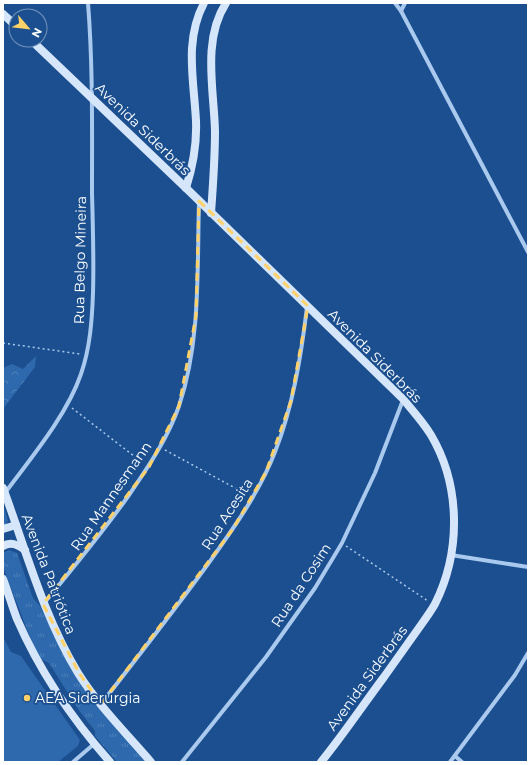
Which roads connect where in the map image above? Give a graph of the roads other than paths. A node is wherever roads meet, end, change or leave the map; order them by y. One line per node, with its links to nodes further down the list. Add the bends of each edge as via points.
1 (88, 3): 8 (street, Rua Belgo Mineira)
2 (204, 3): 9 (street, via 193,35 191,51 196,148)
3 (226, 3): 11 (street, via 216,23 212,43 215,153)
4 (395, 3): 6 (street)
5 (405, 3): 6 (street)
6 (401, 11): 12 (street)
7 (39, 48): 8 (street, Avenida Siderbrás)
8 (91, 97): 9 (street, Avenida Siderbrás); 15 (street, Rua Belgo Mineira, via 93,269 88,355 68,404 42,443)
9 (186, 188): 10 (street, Avenida Siderbrás)
10 (199, 201): 11 (street, Avenida Siderbrás); 23 (street, Rua Mannesmann, via 196,316 179,406 149,467 116,514)
11 (211, 213): 13 (street, Avenida Siderbrás)
12 (528, 252)
13 (308, 306): 14 (street, Avenida Siderbrás); 25 (street, Rua Acesita, via 299,365 288,412 275,452 253,497 188,591)
14 (403, 399): 20 (street, Avenida Siderbrás, via 431,434 445,465 454,506); 31 (street, Rua da Cosim, via 375,473 342,543 315,588 266,657)
15 (4, 491): 16 (street, Avenida Patriótica)
16 (16, 524): 17 (street); 19 (street, Avenida Patriótica)
17 (3, 529)
18 (3, 546): 19 (street, via 8,543)
19 (25, 550): 23 (street, Avenida Patriótica)
20 (451, 555): 21 (street); 32 (street, Avenida Siderbrás, via 447,573 434,605)
21 (528, 567)
22 (3, 579): 26 (street, via 17,618 41,666 62,701)
23 (44, 604): 25 (street, Avenida Patriótica, via 62,644)
24 (528, 653): 27 (street, via 511,681)
25 (101, 704): 30 (street, Avenida Patriótica)
26 (94, 744): 28 (street); 29 (street)
27 (455, 756): 33 (street); 34 (street)
28 (73, 762)
29 (110, 762)
30 (151, 762)
31 (182, 762)
32 (321, 762)
33 (450, 762)
34 (462, 762)

